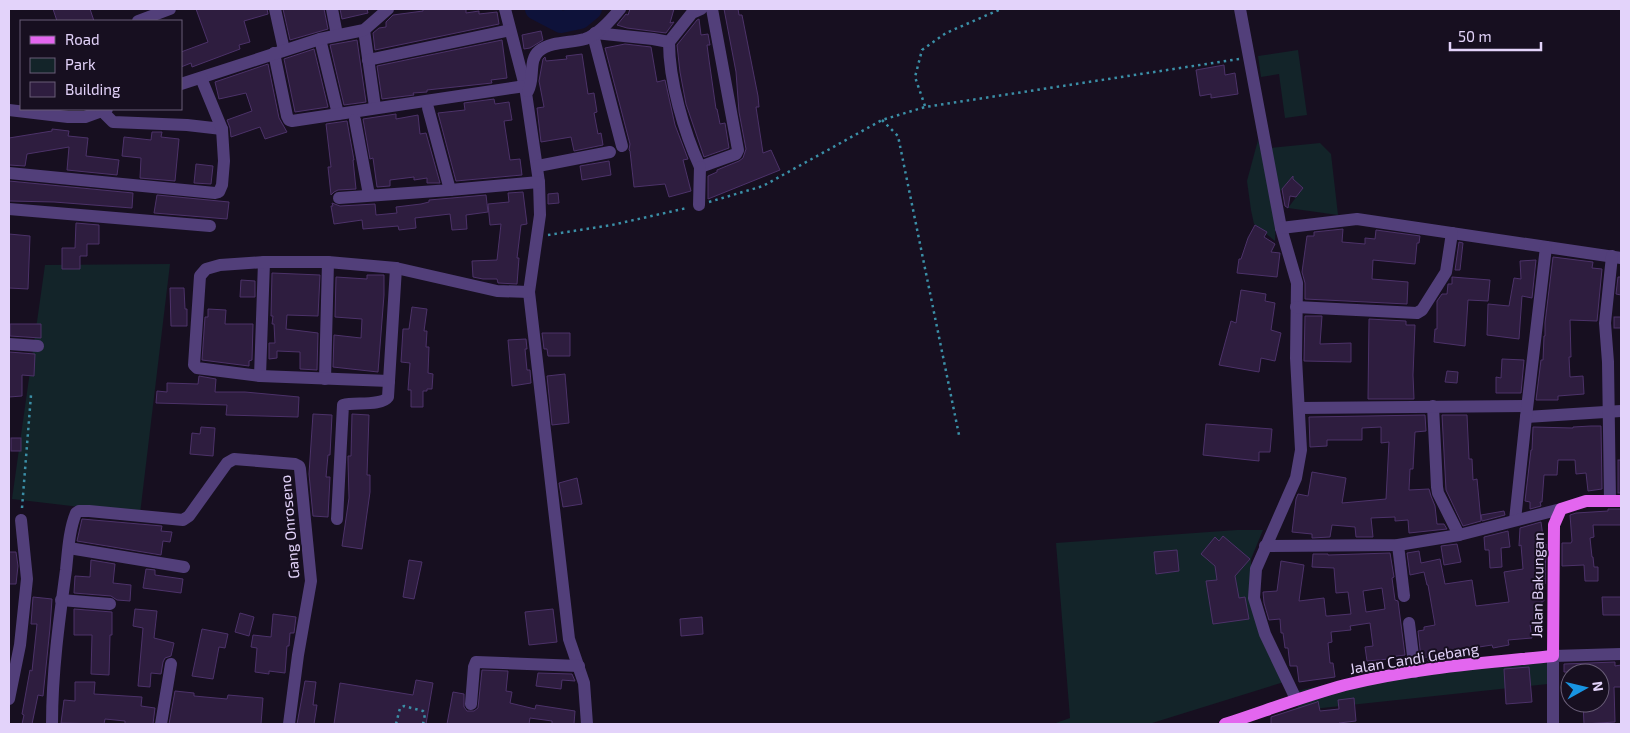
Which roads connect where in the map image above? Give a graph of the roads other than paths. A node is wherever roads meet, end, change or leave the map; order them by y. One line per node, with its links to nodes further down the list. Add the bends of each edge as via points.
1 (170, 9): 10 (street)
2 (275, 9): 17 (street)
3 (332, 9): 13 (street)
4 (389, 9): 11 (street)
5 (505, 9): 12 (street)
6 (620, 9): 14 (street)
7 (701, 9): 16 (street, via 692,13)
8 (712, 9): 33 (street, via 738,150 736,154)
9 (1240, 9): 42 (street)
10 (141, 20)
11 (364, 30): 13 (street); 18 (street)
12 (510, 30): 18 (street); 21 (street)
13 (337, 34): 15 (street)
14 (594, 34): 16 (street); 21 (street, via 538,51 533,61 530,88); 30 (street)
15 (320, 38): 17 (street); 27 (street)
16 (669, 42): 33 (street, via 670,68 689,143)
17 (279, 52): 19 (street); 27 (street, via 289,120)
18 (368, 60): 22 (street)
19 (201, 78): 20 (street); 29 (street)
20 (182, 84)
21 (526, 89): 22 (street); 32 (street)
22 (375, 107): 27 (street)
23 (428, 108): 36 (street)
24 (9, 110): 26 (street, via 68,117)
25 (104, 110): 26 (street); 29 (street, via 113,122)
26 (84, 113)
27 (338, 114)
28 (355, 120): 37 (street)
29 (222, 129): 34 (street, via 222,185 215,193)
30 (622, 146)
31 (610, 152): 32 (street)
32 (538, 166): 35 (street)
33 (700, 168): 39 (street)
34 (9, 173)
35 (539, 182): 36 (street); 49 (street, via 540,215)
36 (450, 190): 37 (street)
37 (369, 195): 38 (street)
38 (339, 198)
39 (700, 205)
40 (9, 209): 41 (street)
41 (210, 226)
42 (1281, 228): 43 (street, via 1357,219); 50 (street, via 1297,283)
43 (1452, 233): 44 (street); 50 (street, via 1446,272 1417,313)
44 (1546, 246): 45 (street); 60 (street)
45 (1617, 257): 53 (street, via 1605,323)
46 (264, 262): 47 (street); 54 (street); 54 (street, via 220,264 206,269 200,276 194,365 204,370)
47 (328, 262): 48 (street); 55 (street)
48 (396, 268): 49 (street, via 497,291); 56 (street)
49 (529, 292): 78 (street, via 569,640)
50 (1296, 307): 58 (street)
51 (9, 344): 52 (street)
52 (38, 346)
53 (1615, 362): 59 (street)
54 (260, 376): 55 (street)
55 (325, 379): 56 (street)
56 (389, 382): 63 (street, via 386,401 343,405)
57 (1433, 406): 58 (street); 60 (street); 66 (street, via 1438,493)
58 (1299, 408): 68 (street, via 1301,450 1296,478)
59 (1615, 411): 60 (street); 61 (street)
60 (1526, 412): 65 (street)
61 (1616, 501): 62 (main road, via 1586,501)
62 (1561, 509): 65 (street); 76 (main road, Jalan Bakungan, via 1554,525)
63 (337, 519)
64 (21, 520): 80 (street, via 27,579 20,645)
65 (1515, 520): 66 (street)
66 (1459, 535): 67 (street)
67 (1398, 545): 68 (street); 71 (street)
68 (1265, 546): 81 (street, via 1256,569 1254,598 1265,634)
69 (69, 548): 70 (street); 72 (street); 85 (street, Gang Onroseno, via 75,516 79,511 183,520 231,460 299,466 311,581)
70 (184, 567)
71 (1404, 596)
72 (61, 600): 73 (street); 83 (street)
73 (110, 604)
74 (1409, 622): 79 (street)
75 (1621, 654): 76 (street)
76 (1553, 656): 79 (main road, Jalan Candi Gebang); 88 (street, Jalan Bakungan)
77 (171, 664): 84 (street)
78 (579, 666): 82 (street, via 476,662); 86 (street, via 584,683)
79 (1415, 672): 81 (main road, Jalan Candi Gebang, via 1385,676)
80 (9, 699)
81 (1296, 699): 87 (main road, Jalan Candi Gebang)
82 (471, 704)
83 (52, 724)
84 (161, 724)
85 (289, 724)
86 (587, 724)
87 (1226, 724)
88 (1553, 724)

